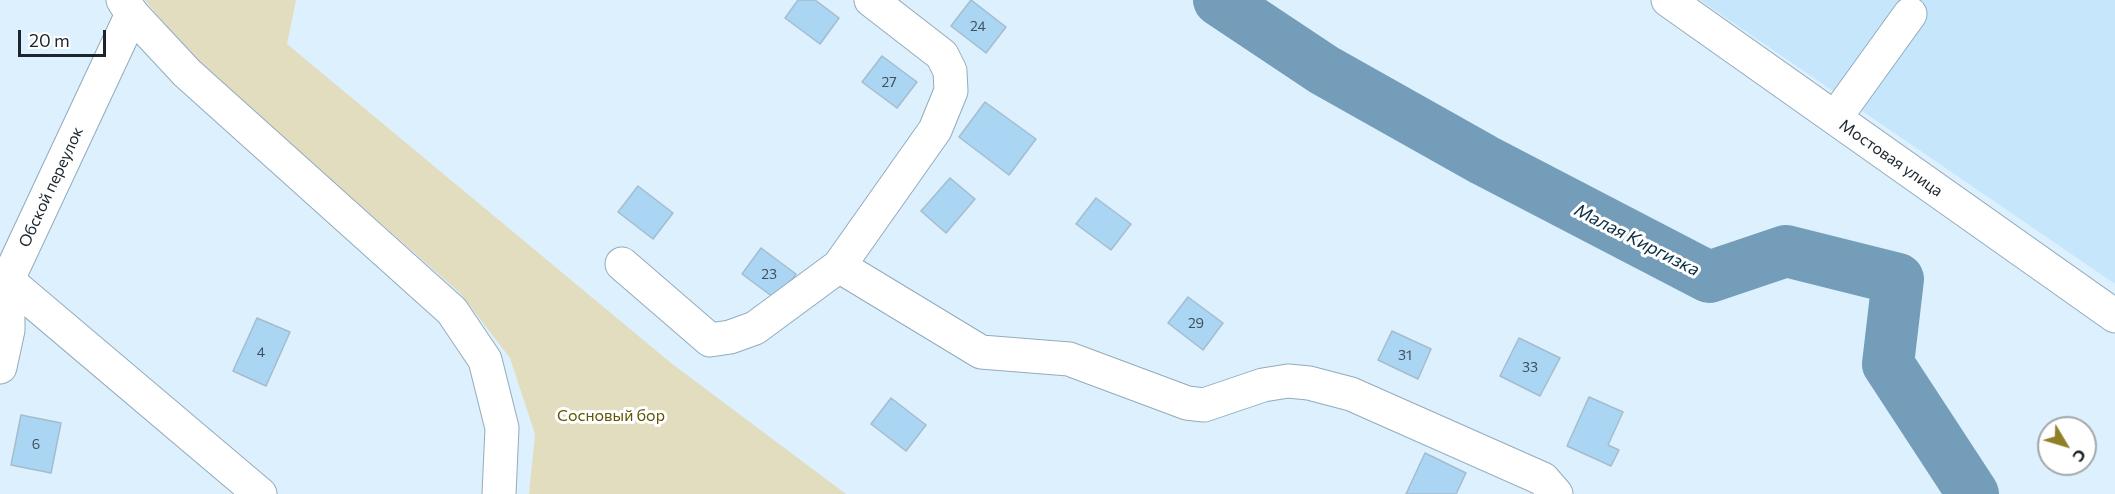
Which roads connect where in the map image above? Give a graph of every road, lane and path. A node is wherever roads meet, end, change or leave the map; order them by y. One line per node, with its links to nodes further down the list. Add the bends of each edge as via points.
1 (871, 0): 7 (street, via 942,55 950,71 951,91 935,130)
2 (1668, 0): 5 (street, Мостовая улица)
3 (128, 7): 8 (street, Обской переулок); 12 (street, via 187,73 452,311 485,360 502,428)
4 (1910, 14): 5 (street)
5 (1835, 118): 9 (street, Мостовая улица)
6 (622, 264): 7 (street, via 710,340 755,328)
7 (839, 266): 13 (street, via 981,352 1069,359 1187,403 1204,405 1263,385 1309,383 1351,394 1532,474 1543,479)
8 (4, 276): 10 (street, Обской переулок, via 8,330); 11 (street)
9 (2115, 316)
10 (0, 367)
11 (260, 494)
12 (499, 494)
13 (1556, 494)

